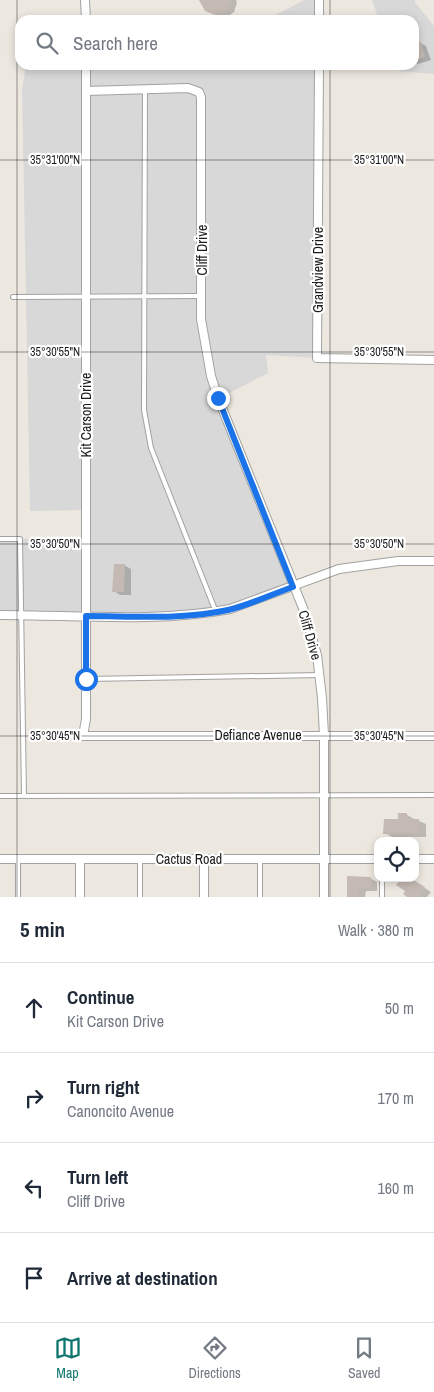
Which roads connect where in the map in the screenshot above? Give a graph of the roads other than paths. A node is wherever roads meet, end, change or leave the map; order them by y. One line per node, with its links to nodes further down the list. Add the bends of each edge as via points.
1 (85, 0): 3 (street)
2 (319, 0): 4 (street)
3 (86, 15)
4 (319, 15)
5 (86, 70): 8 (street, Kit Carson Drive)
6 (319, 70): 13 (street, Grandview Drive, via 317,358)
7 (145, 89): 8 (street); 9 (lane); 10 (street, Cliff Drive, via 188,88 199,92 202,106)
8 (86, 91): 12 (street, Kit Carson Drive)
9 (145, 296): 10 (lane); 12 (lane); 17 (lane, via 144,410 151,448)
10 (201, 296): 16 (street, Cliff Drive, via 205,346 218,398)
11 (13, 297): 12 (lane)
12 (86, 297): 20 (street, Kit Carson Drive)
13 (434, 360)
14 (0, 539): 19 (lane, via 20,538)
15 (434, 561): 16 (street, via 398,560 339,569)
16 (293, 587): 17 (street); 21 (street, Cliff Drive, via 311,633)
17 (216, 612): 20 (street)
18 (0, 615): 19 (street)
19 (22, 615): 20 (street); 29 (lane)
20 (86, 616): 22 (street, Kit Carson Drive)
21 (320, 675): 22 (lane); 23 (street, Cliff Drive)
22 (86, 679): 24 (street, Kit Carson Drive)
23 (324, 735): 24 (street, Defiance Avenue); 25 (street, Defiance Avenue); 26 (street, Cliff Drive)
24 (83, 736)
25 (434, 736)
26 (325, 795): 27 (lane); 29 (lane); 38 (street, Cliff Drive)
27 (434, 795)
28 (0, 796): 29 (lane)
29 (24, 796)
30 (0, 859): 31 (street, Cactus Road)
31 (18, 859): 32 (street, Cactus Road); 41 (lane)
32 (80, 859): 33 (street, Cactus Road); 42 (street)
33 (140, 859): 34 (street, Cactus Road); 43 (lane)
34 (204, 859): 37 (street, Cactus Road); 44 (street)
35 (419, 859): 36 (street)
36 (434, 859)
37 (260, 860): 38 (street, Cactus Road); 45 (lane)
38 (324, 860): 39 (street, Cactus Road); 46 (street, Cliff Drive)
39 (374, 860)
40 (382, 882): 47 (lane)
41 (18, 897)
42 (80, 897)
43 (140, 897)
44 (204, 897)
45 (260, 897)
46 (324, 897)
47 (382, 897)

